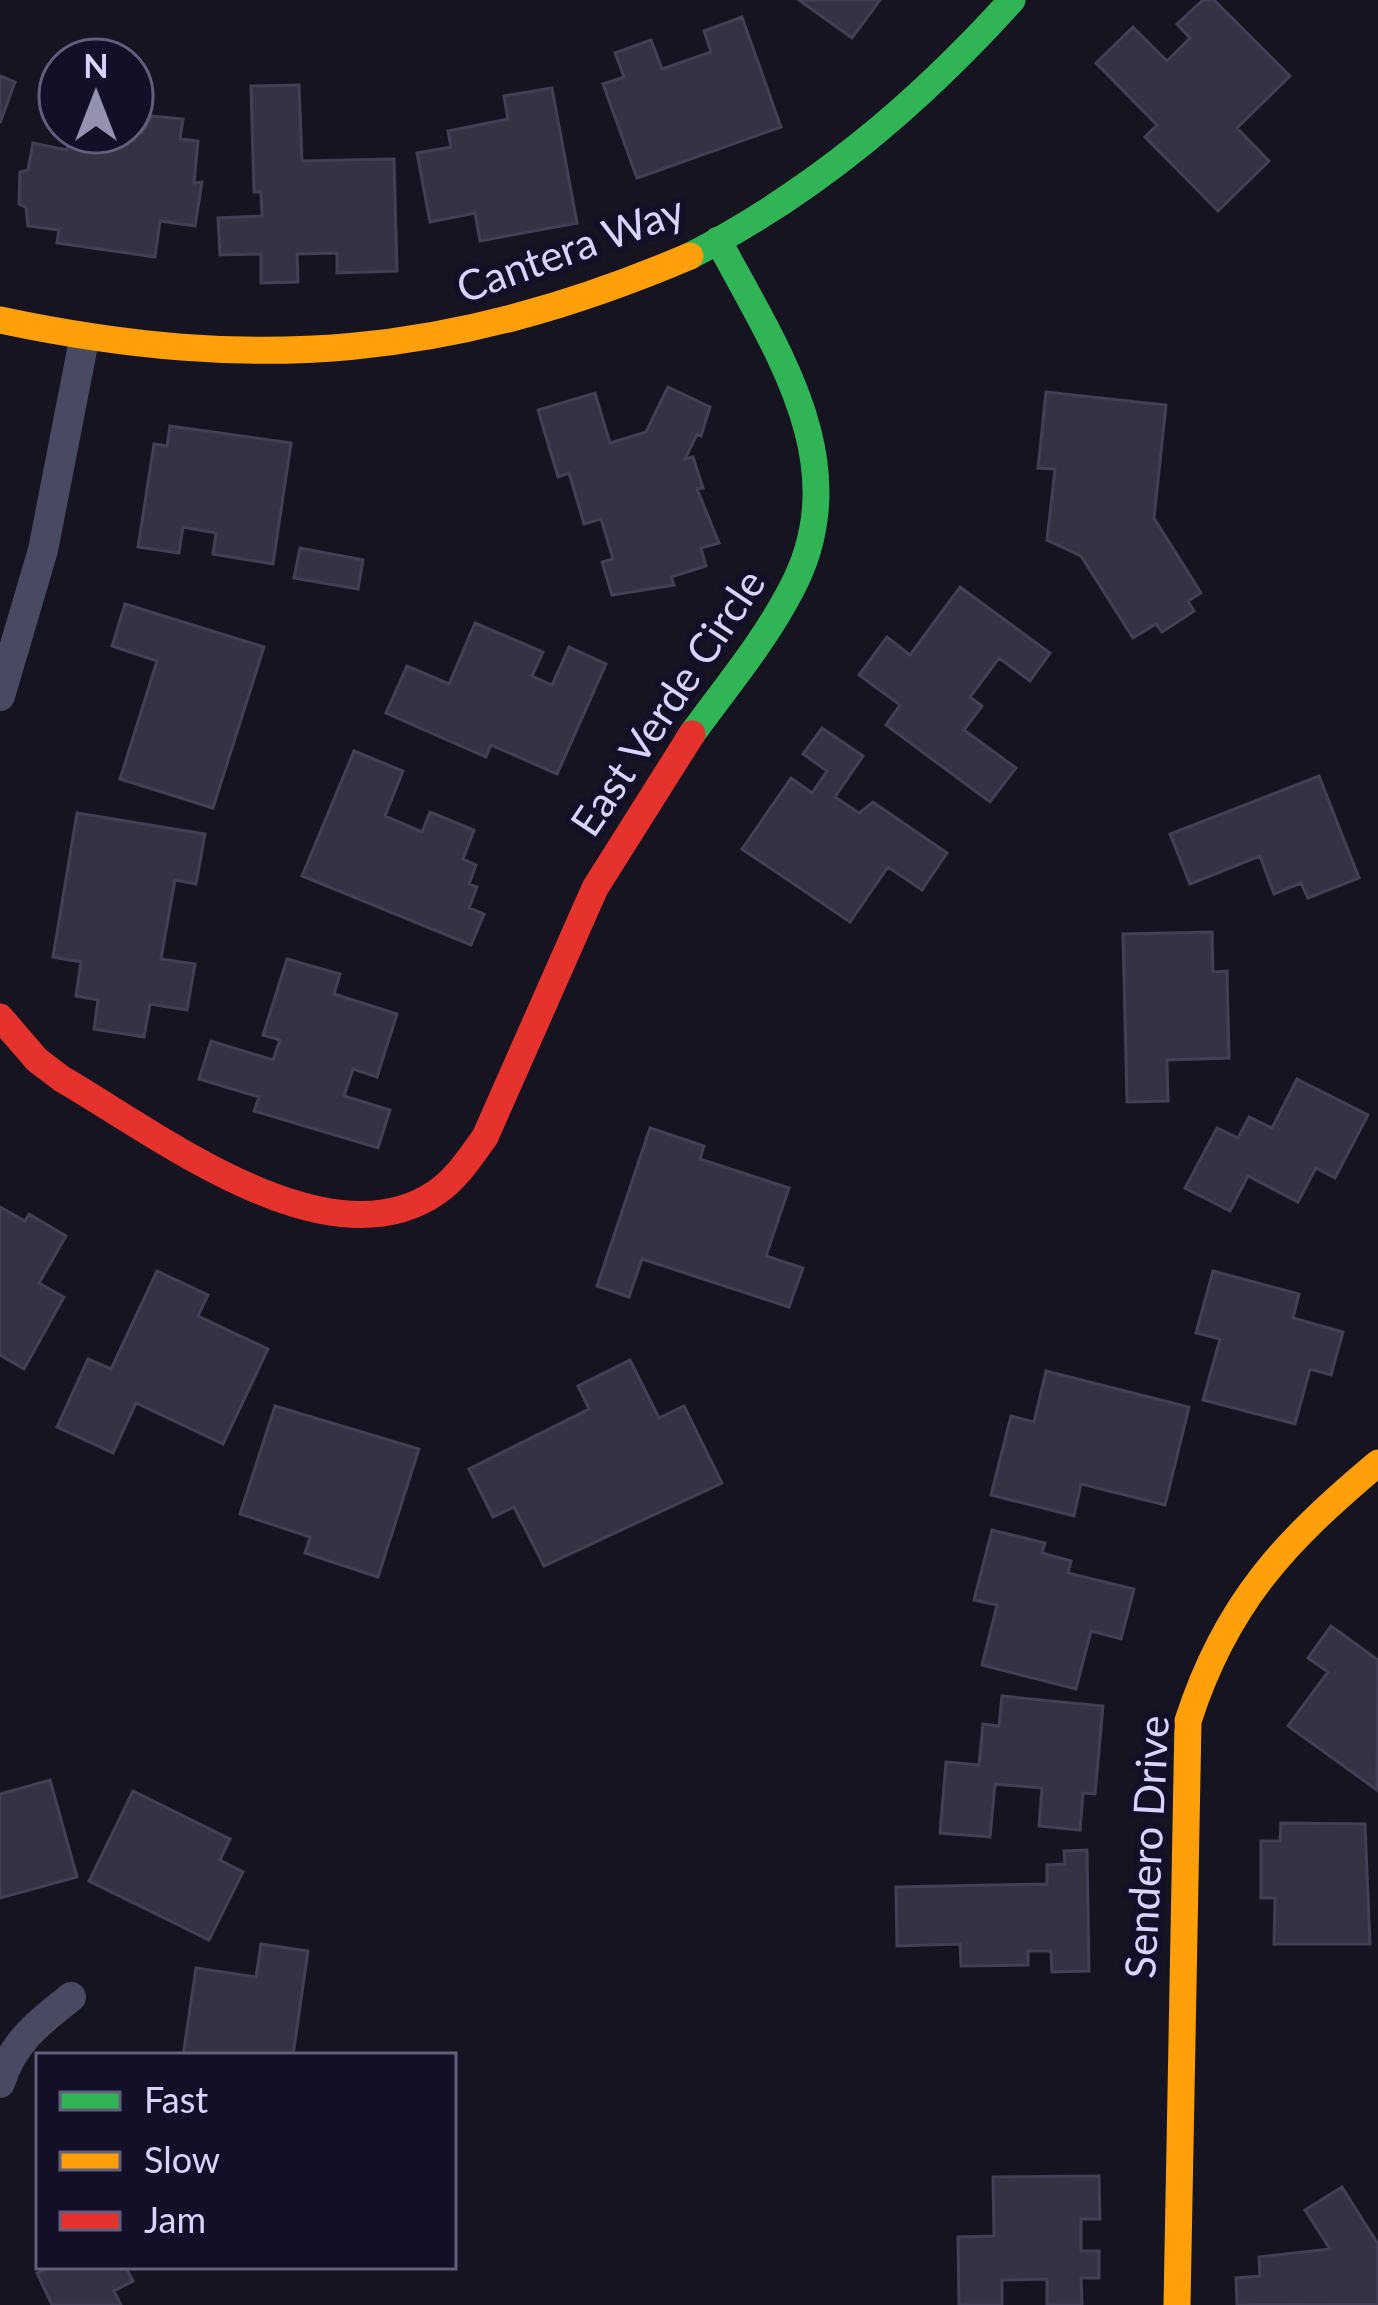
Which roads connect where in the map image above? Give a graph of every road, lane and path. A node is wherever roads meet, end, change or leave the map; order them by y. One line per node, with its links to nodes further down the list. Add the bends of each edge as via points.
1 (1012, 0): 2 (street, Cantera Way, via 872,137 779,207)
2 (718, 240): 4 (street, Cantera Way, via 550,309 412,342 230,354); 6 (street, East Verde Circle, via 790,382 814,452 818,506 804,570 595,888 503,1101 438,1191 358,1214 278,1201 62,1079)
3 (0, 320): 4 (street, Cantera Way)
4 (84, 340): 5 (street, via 43,550)
5 (0, 696)
6 (0, 1017)
7 (1378, 1463): 10 (street, Sendero Drive, via 1246,1586 1205,1662 1188,1721)
8 (71, 1997): 9 (street, via 28,2031)
9 (0, 2083)
10 (1177, 2305)

